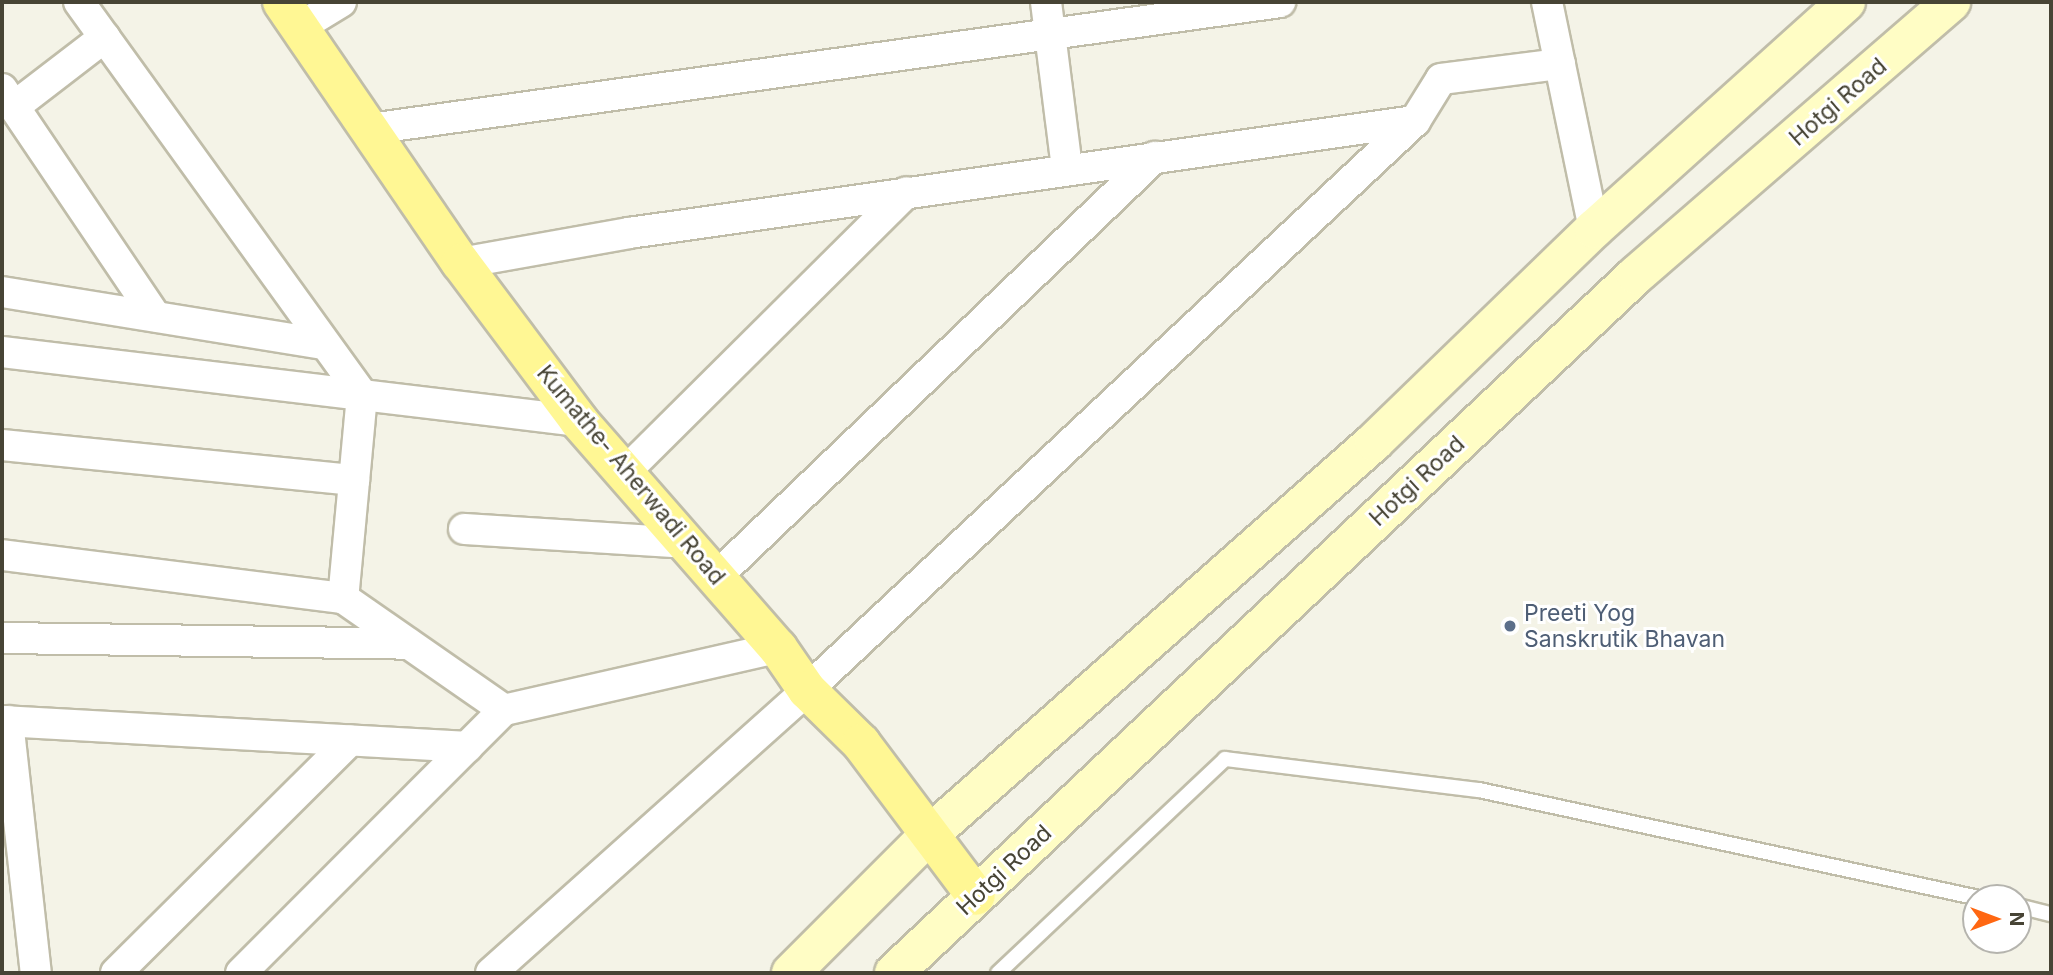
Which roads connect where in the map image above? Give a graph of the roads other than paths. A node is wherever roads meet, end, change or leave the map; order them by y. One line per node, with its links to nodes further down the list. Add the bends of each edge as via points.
1 (341, 2): 8 (street)
2 (1046, 2): 9 (street)
3 (1280, 2): 9 (street)
4 (1846, 2): 17 (main road)
5 (1951, 2): 43 (main road, Hotgi Road, via 1636,275)
6 (1554, 6): 10 (street)
7 (96, 14): 11 (street); 21 (street)
8 (291, 15): 13 (main road, Kumathe- Aherwadi Road)
9 (1050, 35): 13 (street); 15 (street)
10 (1560, 64): 12 (street, via 1441,79); 17 (street)
11 (8, 97): 20 (street)
12 (1415, 121): 14 (street); 36 (street)
13 (370, 129): 18 (main road, Kumathe- Aherwadi Road)
14 (1155, 157): 15 (street); 31 (street)
15 (1066, 169): 16 (street)
16 (907, 191): 18 (street); 26 (street)
17 (1594, 229): 41 (main road, via 1374,442)
18 (461, 263): 24 (main road, Kumathe- Aherwadi Road)
19 (2, 291): 20 (street)
20 (155, 316): 21 (street)
21 (323, 344): 23 (street)
22 (2, 352): 23 (street)
23 (362, 395): 24 (street); 27 (street)
24 (579, 421): 26 (main road, Kumathe- Aherwadi Road)
25 (2, 445): 27 (street)
26 (625, 472): 29 (main road, Kumathe- Aherwadi Road)
27 (354, 480): 32 (street)
28 (464, 529): 29 (street)
29 (686, 543): 31 (main road, Kumathe- Aherwadi Road)
30 (2, 555): 32 (street)
31 (716, 577): 35 (main road, Kumathe- Aherwadi Road)
32 (343, 598): 34 (street)
33 (2, 638): 34 (street)
34 (408, 644): 37 (street)
35 (778, 648): 36 (main road, Kumathe- Aherwadi Road); 37 (street)
36 (807, 690): 41 (main road, Kumathe- Aherwadi Road, via 861,743); 49 (street)
37 (504, 710): 40 (street)
38 (5, 721): 39 (street); 46 (street)
39 (350, 741): 40 (street); 47 (street)
40 (467, 747): 48 (street)
41 (929, 835): 43 (main road, Kumathe- Aherwadi Road); 50 (main road)
42 (1962, 894): 52 (lane, via 1479,790 1225,758)
43 (976, 896): 51 (main road, Hotgi Road)
44 (2032, 909): 45 (lane)
45 (2051, 914)
46 (36, 973)
47 (116, 973)
48 (242, 973)
49 (491, 973)
50 (791, 973)
51 (894, 973)
52 (998, 973)

